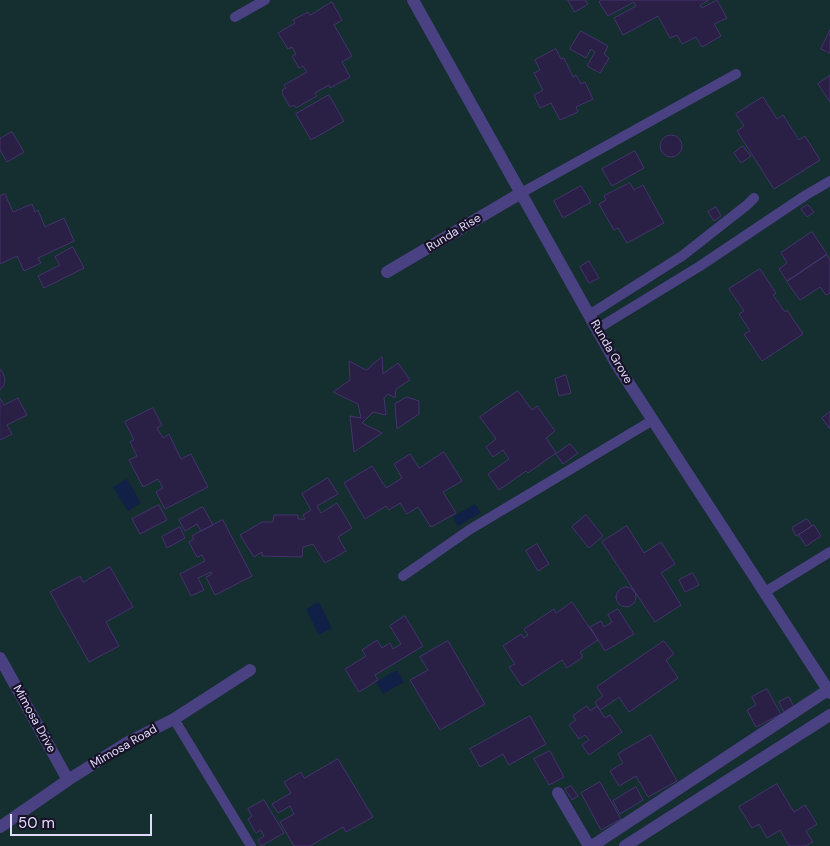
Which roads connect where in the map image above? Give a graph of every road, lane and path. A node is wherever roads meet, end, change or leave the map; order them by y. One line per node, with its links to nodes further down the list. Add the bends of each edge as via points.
1 (265, 0): 3 (lane)
2 (413, 0): 6 (street, Runda Grove)
3 (235, 17)
4 (736, 74): 6 (lane)
5 (830, 181): 10 (lane)
6 (521, 193): 8 (street, Runda Rise); 9 (street, Runda Grove)
7 (754, 198): 9 (lane, via 682,256)
8 (387, 272)
9 (589, 315): 10 (street, Runda Grove)
10 (597, 329): 11 (street, Runda Grove)
11 (653, 420): 13 (lane, via 469,530); 14 (street, Runda Grove)
12 (830, 552): 14 (lane)
13 (403, 576)
14 (765, 592): 17 (street, Runda Grove)
15 (0, 658): 20 (street, Mimosa Drive)
16 (250, 670): 19 (street, Mimosa Road)
17 (829, 691): 24 (street)
18 (830, 715): 25 (street)
19 (174, 719): 20 (street, Mimosa Road, via 128,742); 23 (lane)
20 (68, 780): 22 (street, Mimosa Road)
21 (558, 793): 24 (street)
22 (0, 828)
23 (251, 846)
24 (590, 846)
25 (625, 846)

